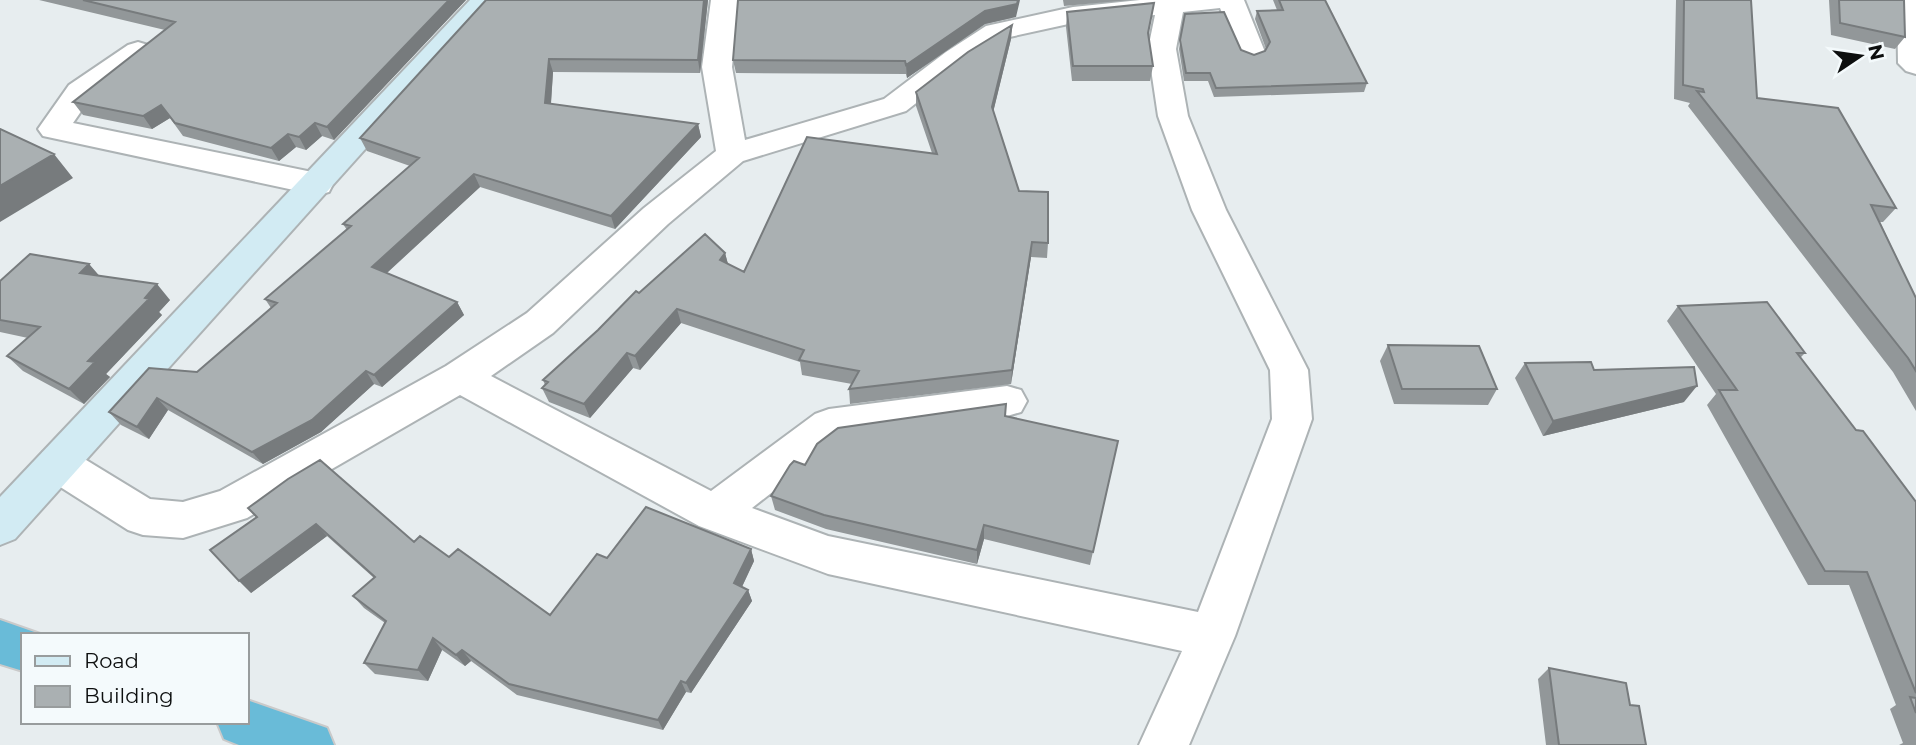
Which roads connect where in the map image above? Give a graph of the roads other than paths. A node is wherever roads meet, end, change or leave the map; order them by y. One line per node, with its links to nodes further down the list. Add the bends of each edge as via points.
1 (485, 0): 12 (street)
2 (725, 0): 11 (street, via 717,67)
3 (1222, 0): 6 (street)
4 (1230, 0): 9 (street)
5 (1911, 0): 10 (street)
6 (1170, 6): 7 (street); 18 (street, via 1162,49 1173,116 1209,210 1289,370 1292,419)
7 (1073, 7): 11 (street, via 996,32 895,105)
8 (138, 51): 12 (street, via 80,91 54,129)
9 (1251, 52)
10 (1916, 65)
11 (732, 154): 13 (street, via 656,216 540,323)
12 (317, 184): 15 (street)
13 (460, 377): 15 (street, via 232,505 183,520 144,517); 16 (street)
14 (1007, 401): 16 (street, via 829,425)
15 (58, 464): 17 (street)
16 (714, 513): 18 (street, via 828,555)
17 (0, 526)
18 (1212, 636): 23 (street)
19 (0, 642): 20 (highway)
20 (21, 648)
21 (247, 724): 22 (highway)
22 (309, 745)
23 (1164, 745)

